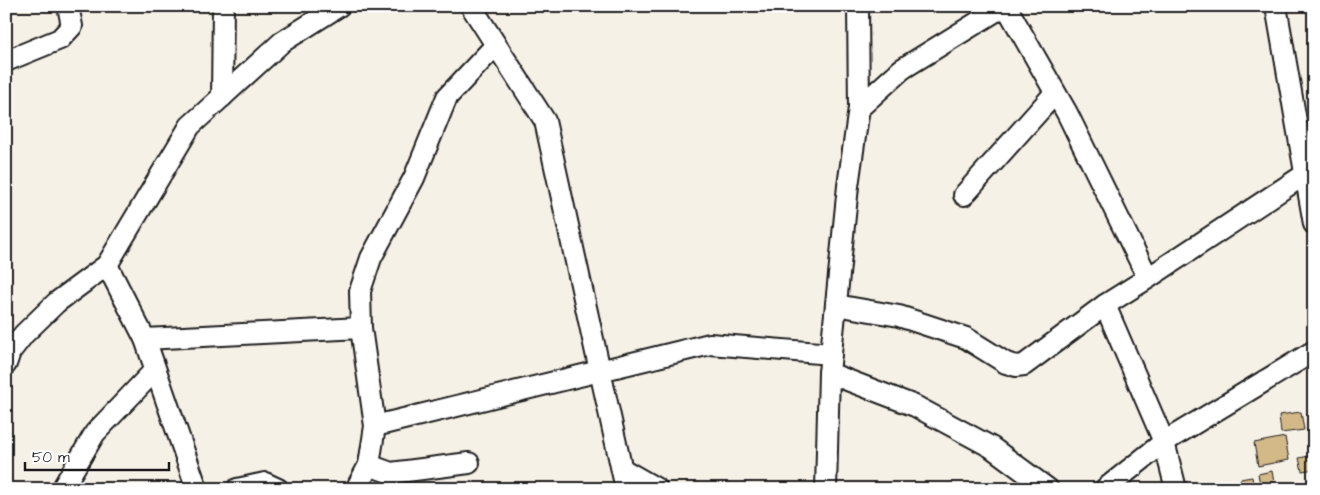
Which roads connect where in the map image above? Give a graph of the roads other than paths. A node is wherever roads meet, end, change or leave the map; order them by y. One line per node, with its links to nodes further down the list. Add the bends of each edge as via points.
1 (68, 6): 9 (street, via 72,26 60,39)
2 (223, 6): 11 (street)
3 (339, 6): 11 (street, via 282,42)
4 (471, 6): 8 (street)
5 (858, 6): 12 (street)
6 (1005, 6): 10 (street); 12 (street, via 902,69)
7 (1276, 6): 13 (street)
8 (495, 46): 20 (street, via 442,106 414,178 371,258 360,291); 25 (street, via 545,121)
9 (6, 61)
10 (1055, 93): 14 (street); 17 (street)
11 (222, 97): 16 (street, via 190,126)
12 (860, 108): 18 (street)
13 (1304, 175): 15 (street); 17 (street)
14 (964, 195)
15 (1314, 224)
16 (107, 264): 21 (street); 24 (street, via 58,302 24,334 10,352)
17 (1148, 278): 19 (street)
18 (836, 305): 19 (street, via 900,316 966,338 1016,366 1024,365); 23 (street)
19 (1105, 305): 28 (street)
20 (360, 328): 21 (street); 27 (street)
21 (145, 339): 26 (street)
22 (1314, 351): 28 (street)
23 (830, 363): 25 (street, via 710,344); 38 (street); 39 (street, via 991,447)
24 (6, 364)
25 (600, 370): 27 (street); 30 (street)
26 (154, 371): 32 (street, via 95,433); 33 (street)
27 (375, 426): 31 (street)
28 (1164, 442): 40 (street); 41 (street)
29 (469, 463): 31 (street, via 392,473)
30 (622, 469): 36 (street); 37 (street)
31 (363, 481)
32 (62, 489)
33 (197, 489)
34 (236, 489): 35 (street, via 265,483)
35 (278, 489)
36 (626, 489)
37 (657, 489)
38 (826, 489)
39 (1048, 489)
40 (1105, 489)
41 (1176, 489)

